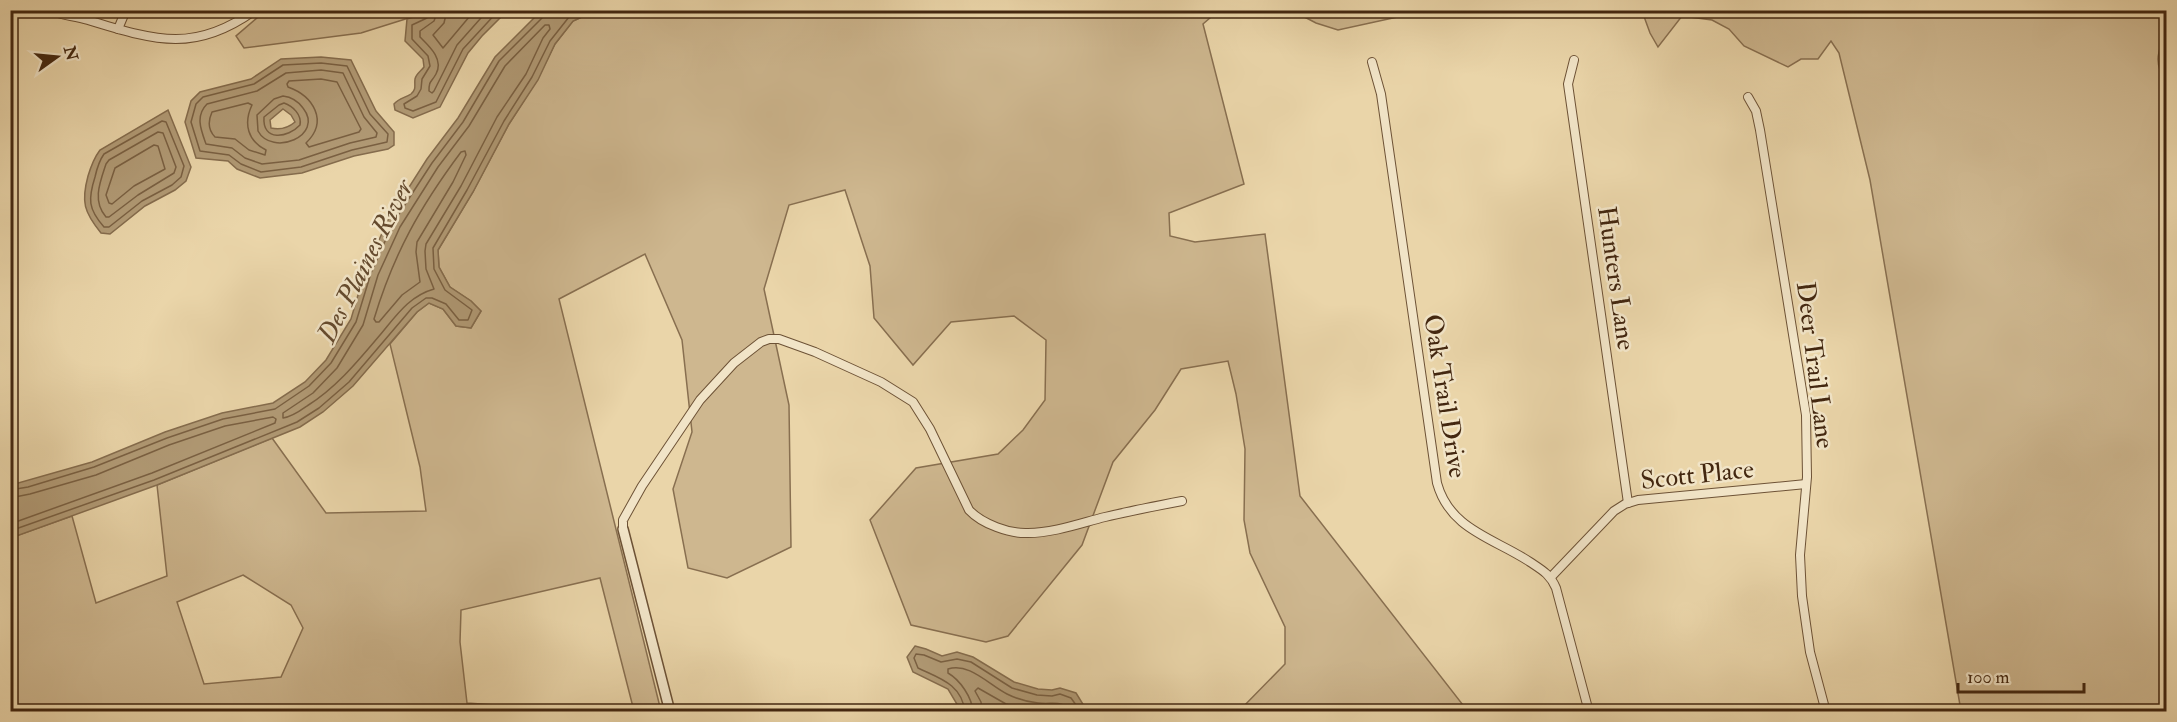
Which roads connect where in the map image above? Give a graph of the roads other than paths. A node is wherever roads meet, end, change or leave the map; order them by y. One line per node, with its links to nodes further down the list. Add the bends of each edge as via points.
1 (126, 10): 6 (street)
2 (238, 10): 5 (street)
3 (255, 10): 5 (street)
4 (48, 11): 6 (street)
5 (243, 19): 6 (street, via 199,38 182,40 151,38)
6 (118, 29)
7 (1574, 60): 12 (street, Hunters Lane, via 1568,84)
8 (1372, 62): 14 (street, Oak Trail Drive, via 1381,94 1441,498 1462,524)
9 (1748, 97): 10 (street, Deer Trail Lane, via 1760,130 1802,387)
10 (1806, 484): 12 (street, Scott Place); 17 (street, Deer Trail Lane, via 1800,555 1802,596 1810,652)
11 (1182, 501): 13 (street, via 1027,534 995,525 969,510 913,402 881,382 815,352 769,339 734,363 700,400 642,486 623,520)
12 (1628, 503): 14 (street, Scott Place, via 1614,511)
13 (623, 529): 15 (street)
14 (1551, 577): 16 (street)
15 (670, 711)
16 (1589, 711)
17 (1826, 711)

